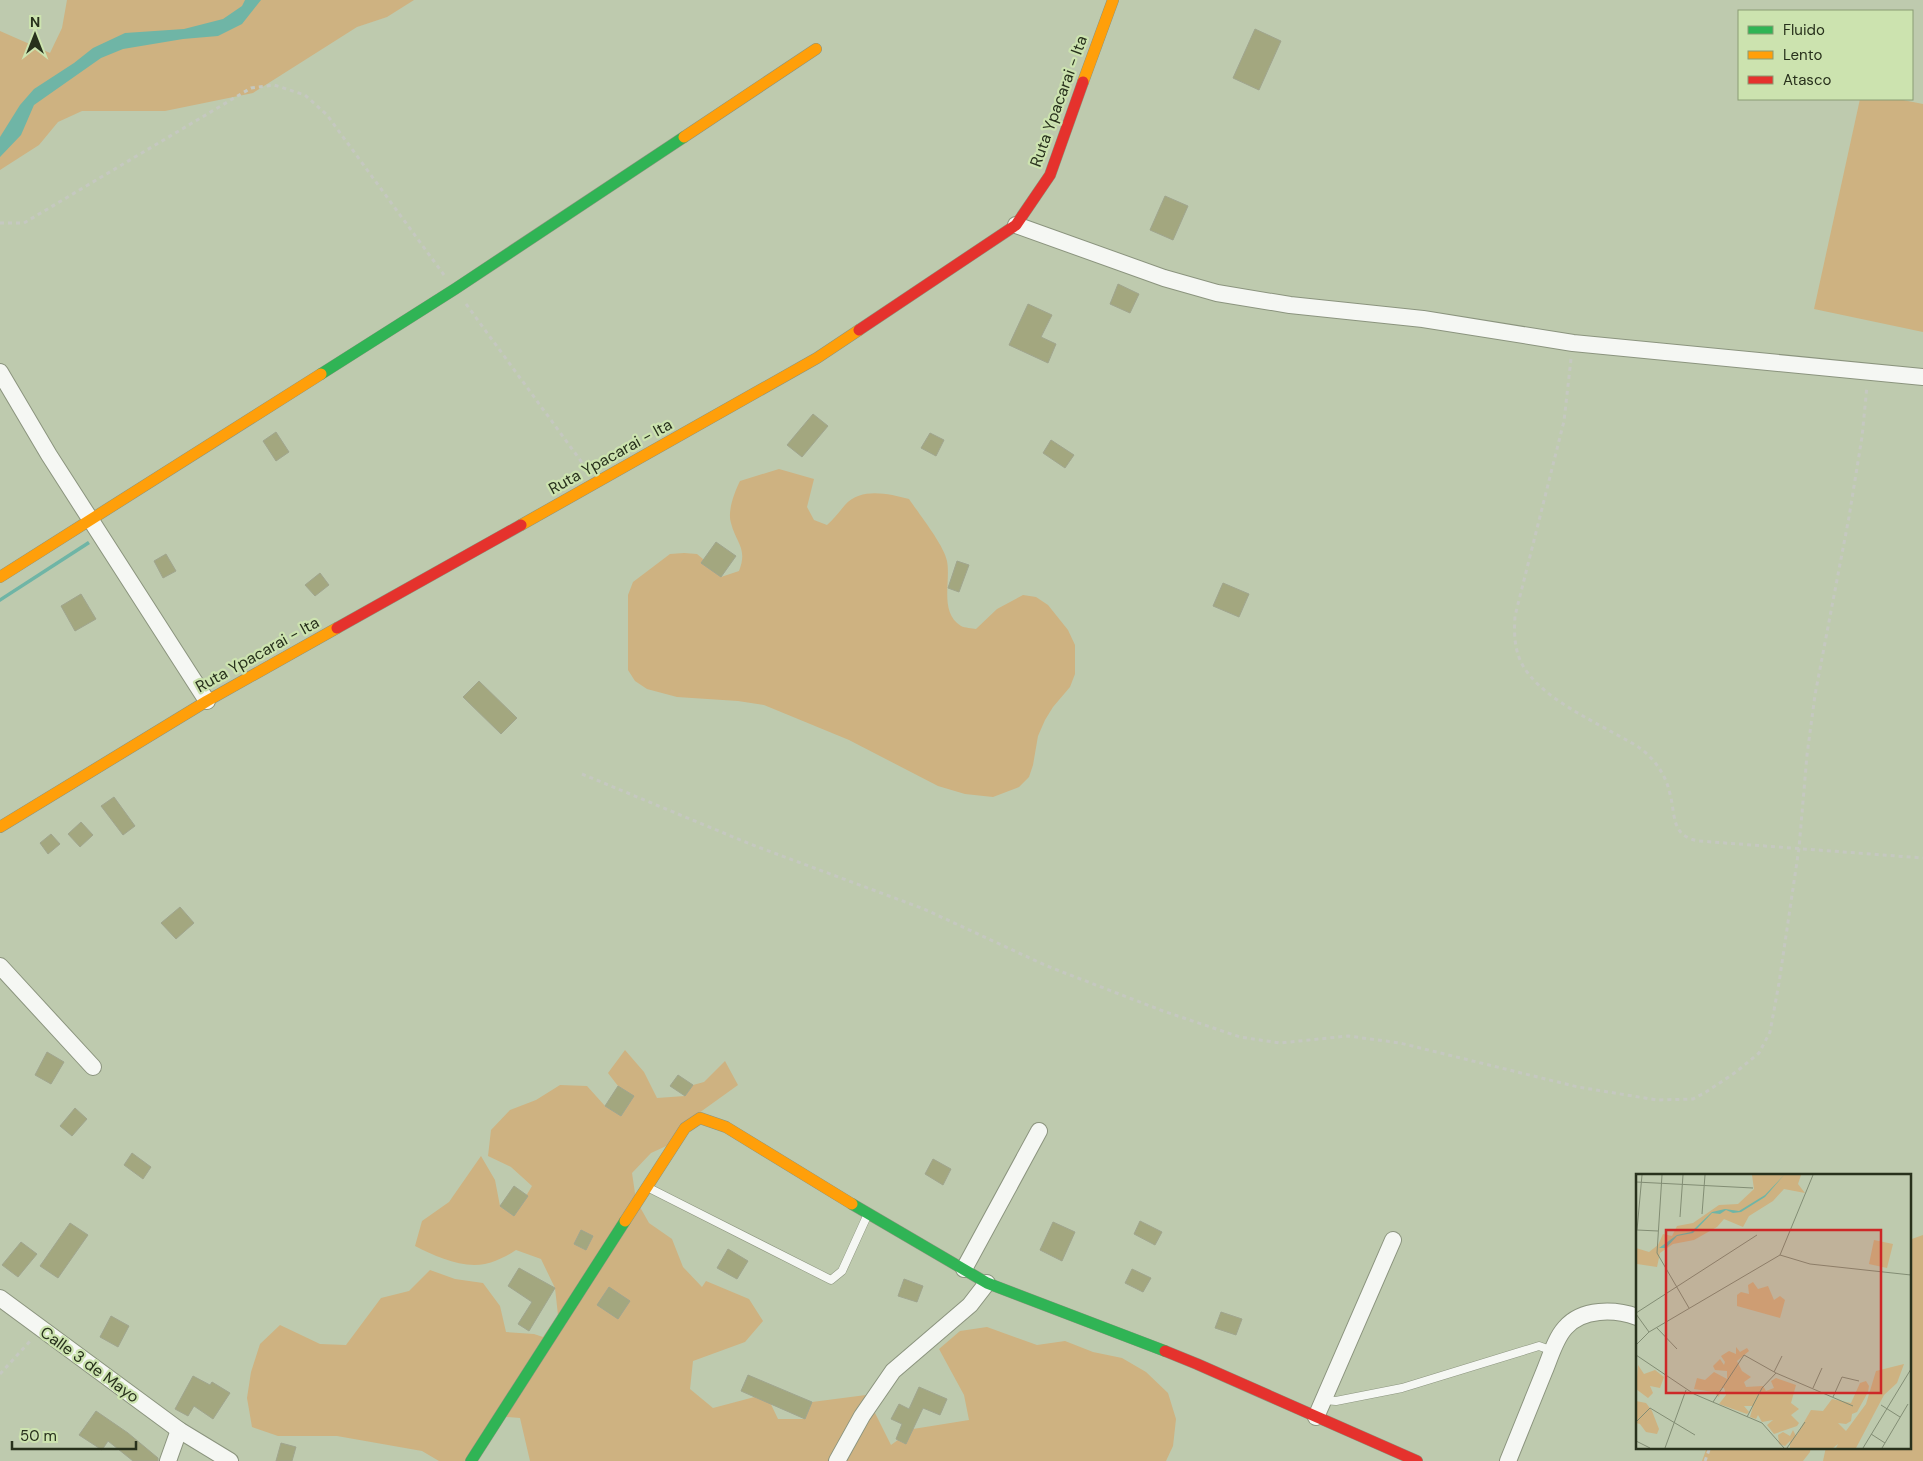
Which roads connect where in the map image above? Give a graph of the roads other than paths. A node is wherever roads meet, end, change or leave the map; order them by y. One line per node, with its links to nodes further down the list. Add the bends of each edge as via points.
1 (1112, 0): 3 (street, Ruta Ypacarai - Ita, via 1050,175)
2 (816, 49): 6 (street, via 454,289)
3 (1016, 225): 5 (street, via 1164,278 1217,293 1573,344); 8 (street, Ruta Ypacarai - Ita, via 816,358)
4 (0, 372): 6 (street)
5 (1923, 377)
6 (91, 519): 7 (street); 8 (street)
7 (0, 577)
8 (207, 701): 9 (street, Ruta Ypacarai - Ita)
9 (0, 827)
10 (0, 966): 11 (street)
11 (93, 1067)
12 (1039, 1130): 16 (street)
13 (647, 1188): 14 (lane, via 831,1280 842,1271); 14 (street, via 686,1128 700,1118 726,1127); 26 (street)
14 (868, 1214): 16 (street)
15 (1393, 1240): 21 (street)
16 (964, 1269): 17 (street)
17 (988, 1283): 22 (street, via 1197,1364); 27 (street, via 970,1305 893,1371 862,1416)
18 (0, 1298): 23 (street, Calle 3 de Mayo)
19 (1636, 1317): 20 (street, via 1590,1313 1576,1318 1565,1328)
20 (1553, 1351): 21 (lane, via 1540,1346 1402,1388 1336,1401); 29 (street)
21 (1324, 1400): 22 (street)
22 (1316, 1417): 28 (street, via 1386,1451)
23 (179, 1430): 24 (street); 25 (street, Calle 3 de Mayo)
24 (168, 1461)
25 (230, 1461)
26 (470, 1461)
27 (837, 1461)
28 (1418, 1461)
29 (1508, 1461)

